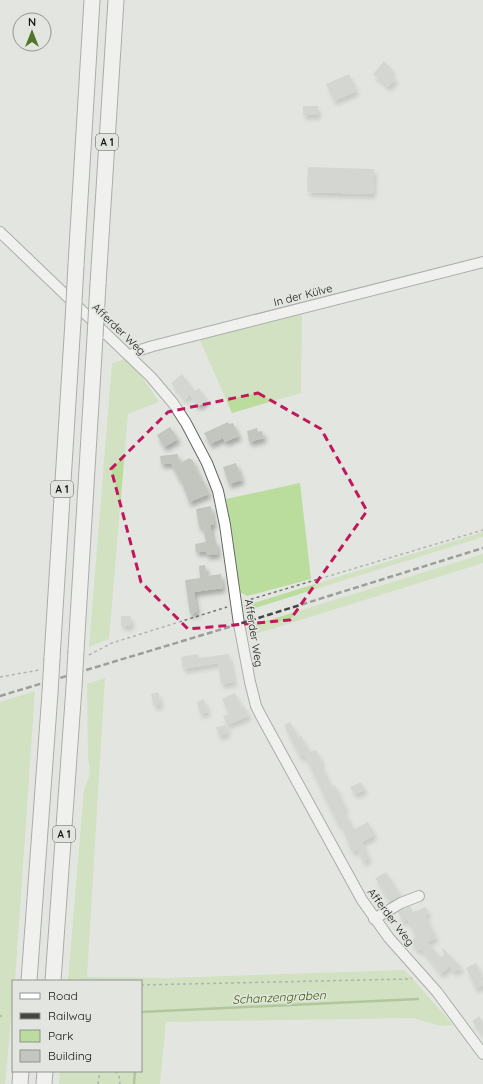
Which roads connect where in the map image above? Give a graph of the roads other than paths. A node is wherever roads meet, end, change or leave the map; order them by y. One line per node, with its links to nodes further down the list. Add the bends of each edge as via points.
1 (92, 0): 8 (highway, A 1, bridge, via 50,693)
2 (116, 0): 9 (highway, A 1, bridge, via 95,337 80,654 74,687)
3 (0, 232): 5 (street, Afferder Weg)
4 (483, 262): 5 (street, In der Külve, via 153,346)
5 (130, 356): 7 (street, Afferder Weg, via 173,403 210,469 222,506 256,706)
6 (419, 896): 7 (street)
7 (374, 919): 10 (street, Afferder Weg, via 437,992)
8 (29, 980)
9 (53, 980)
10 (483, 1054)
11 (21, 1072): 13 (highway)
12 (45, 1072): 14 (highway)
13 (20, 1084)
14 (44, 1084)

